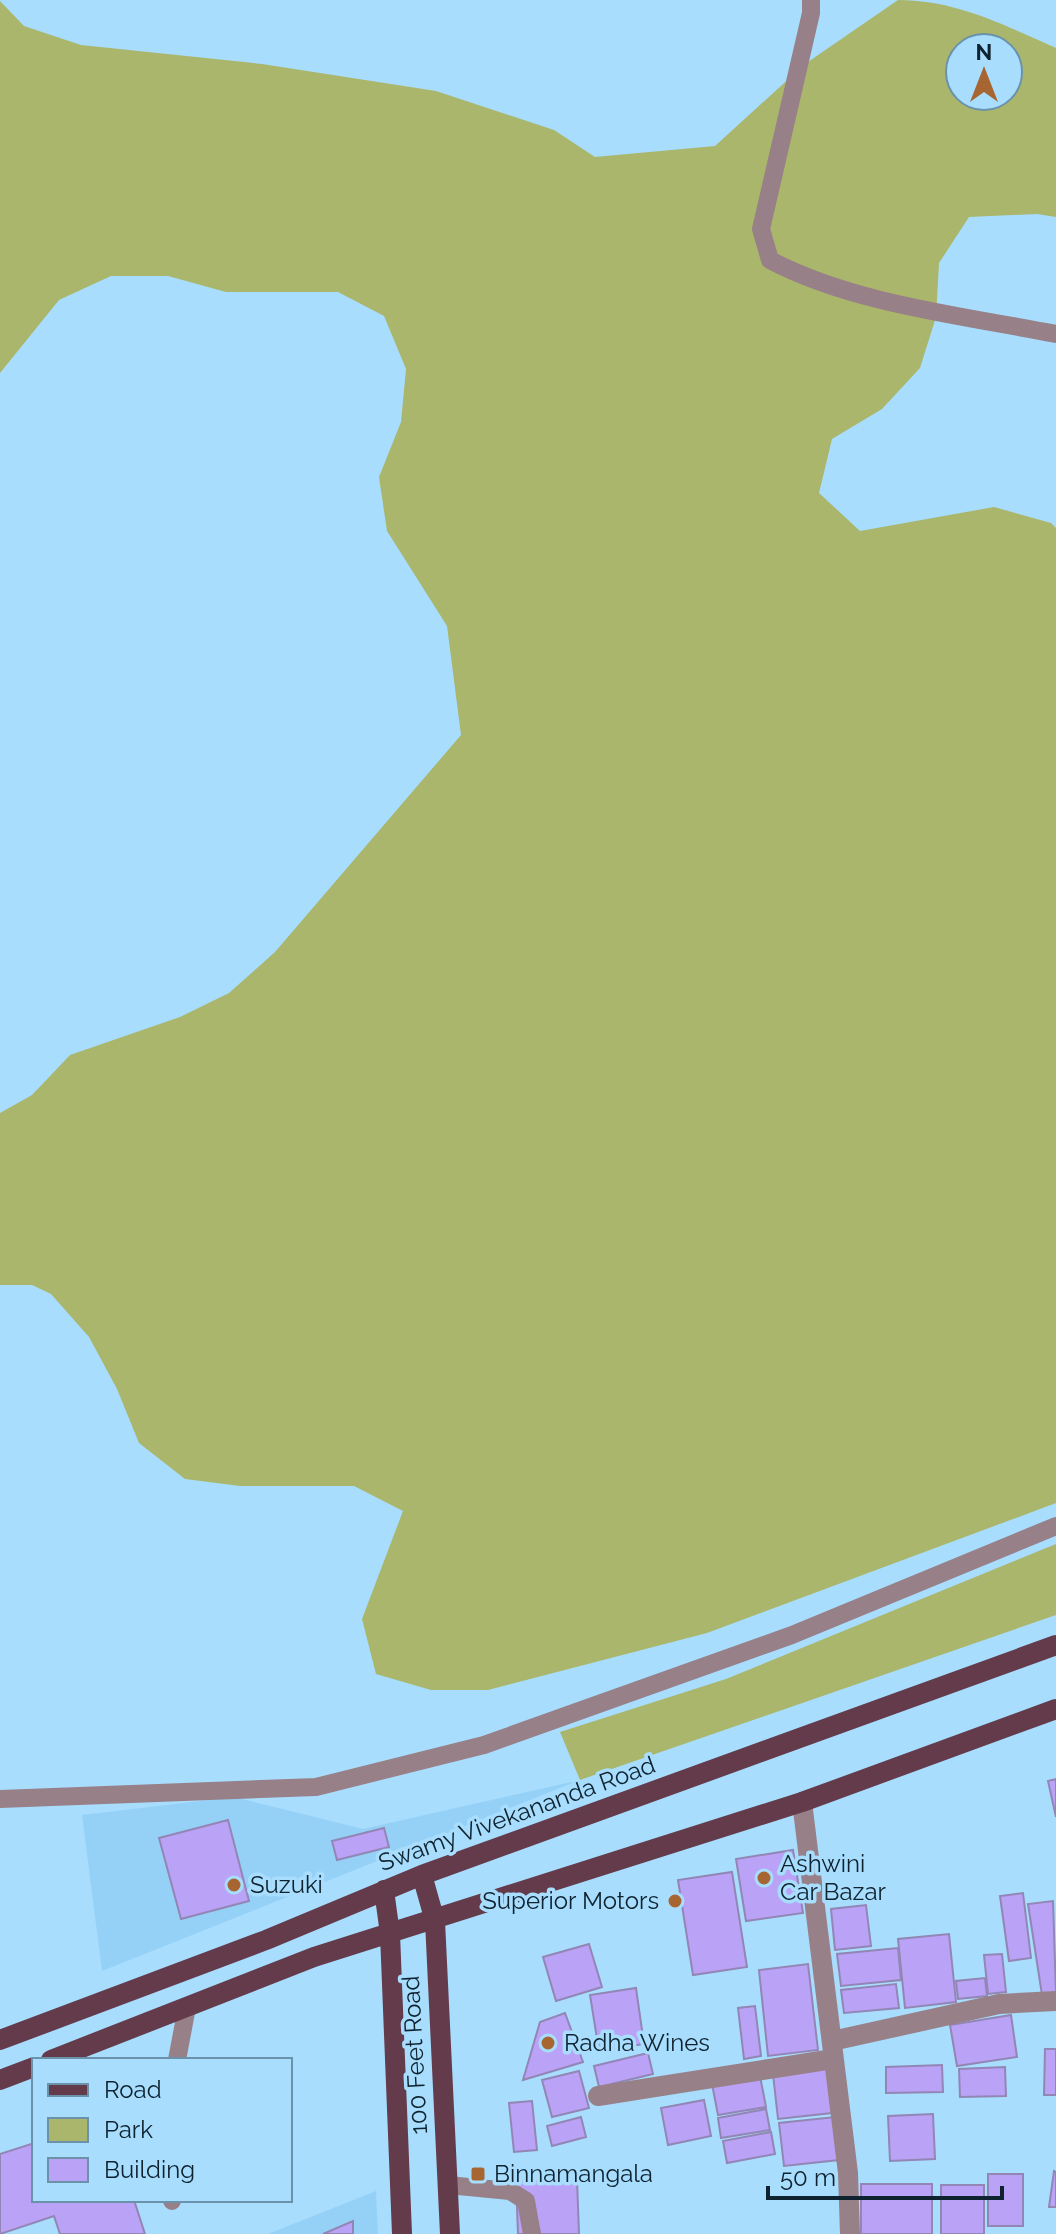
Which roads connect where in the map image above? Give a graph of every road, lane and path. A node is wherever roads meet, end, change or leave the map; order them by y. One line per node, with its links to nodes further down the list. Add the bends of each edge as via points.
1 (811, 0): 2 (lane, via 761,229 770,260 799,275 899,302)
2 (1056, 334)
3 (1056, 1526): 6 (lane, via 792,1635 484,1745 316,1787)
4 (1056, 1645): 8 (main road, Swamy Vivekananda Road)
5 (1056, 1709): 7 (main road)
6 (0, 1799)
7 (802, 1802): 10 (main road); 15 (street)
8 (422, 1875): 9 (main road, Swamy Vivekananda Road); 10 (main road, 100 Feet Road)
9 (384, 1890): 11 (main road, 100 Feet Road); 14 (main road, Swamy Vivekananda Road)
10 (435, 1921): 11 (main road); 21 (main road, 100 Feet Road)
11 (390, 1934): 13 (main road, via 314,1957); 22 (main road, 100 Feet Road)
12 (1056, 2001): 15 (street, via 999,2004)
13 (187, 2007): 16 (main road); 17 (lane)
14 (0, 2040)
15 (833, 2050): 20 (street); 25 (street)
16 (56, 2058)
17 (177, 2058)
18 (32, 2068): 19 (main road)
19 (0, 2080)
20 (598, 2096)
21 (448, 2185): 23 (main road, 100 Feet Road); 24 (lane, via 510,2191 526,2201)
22 (402, 2234)
23 (450, 2234)
24 (532, 2234)
25 (850, 2234)

